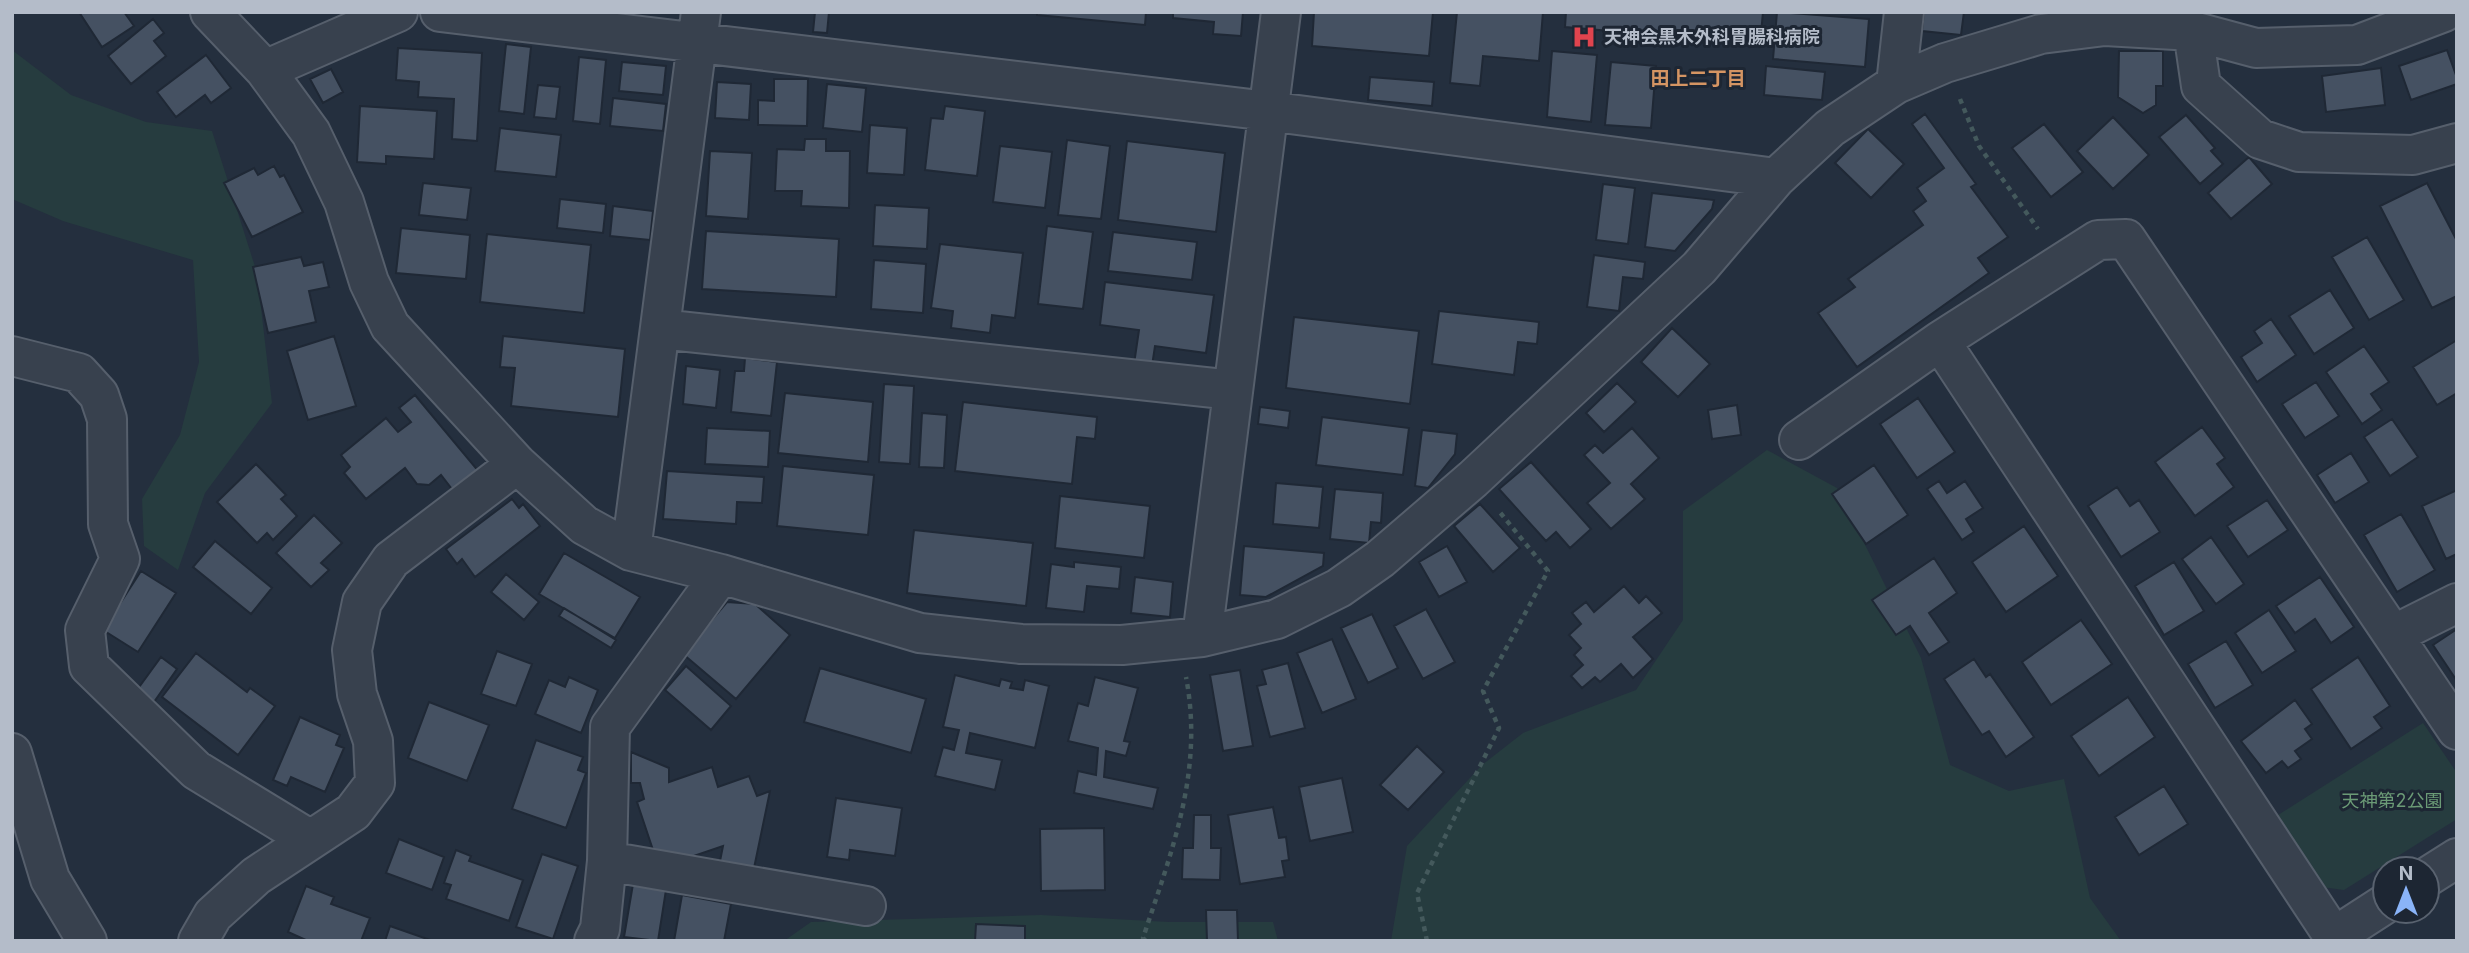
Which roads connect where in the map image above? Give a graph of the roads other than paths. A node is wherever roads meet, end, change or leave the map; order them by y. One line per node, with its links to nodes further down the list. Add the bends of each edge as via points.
1 (210, 12): 9 (street)
2 (398, 12): 9 (street)
3 (440, 12): 7 (street)
4 (1281, 12): 11 (street)
5 (1904, 12): 10 (street)
6 (2444, 12): 8 (street, via 2357,45 2256,48)
7 (699, 27): 11 (street); 14 (street)
8 (2193, 30): 10 (street, via 2105,26 2041,34 1945,63); 12 (street, via 2201,86 2260,139 2299,152 2413,155)
9 (265, 70): 19 (street, via 311,133 344,202 369,282 390,326)
10 (1896, 84): 13 (street, via 1830,128)
11 (1268, 111): 13 (street); 17 (street)
12 (2457, 143)
13 (1776, 178): 24 (street, via 1699,268 1473,480 1380,559 1339,588 1277,619)
14 (660, 329): 17 (street); 20 (street)
15 (1940, 341): 18 (street); 23 (street, via 2098,240 2126,239); 32 (street, via 2334,937)
16 (12, 356): 27 (street, via 79,373 99,395 107,419 108,524 120,559 85,631 89,666 196,771)
17 (1233, 390): 24 (street)
18 (1799, 440)
19 (517, 464): 20 (street, via 584,525); 27 (street, via 391,560 362,602 352,650 357,694 373,741 374,783 353,812)
20 (631, 551): 21 (street)
21 (721, 574): 24 (street, via 920,633 1021,644 1122,645); 29 (street, via 610,727)
22 (2457, 603): 23 (street)
23 (2393, 635): 25 (street)
24 (1202, 637)
25 (2457, 730)
26 (12, 753): 33 (street, via 50,879)
27 (309, 839): 34 (street, via 221,907)
28 (2457, 858): 30 (street)
29 (607, 861): 31 (street); 35 (street, via 600,929)
30 (2441, 868)
31 (866, 906)
32 (2371, 913)
33 (87, 941)
34 (198, 941)
35 (594, 941)

